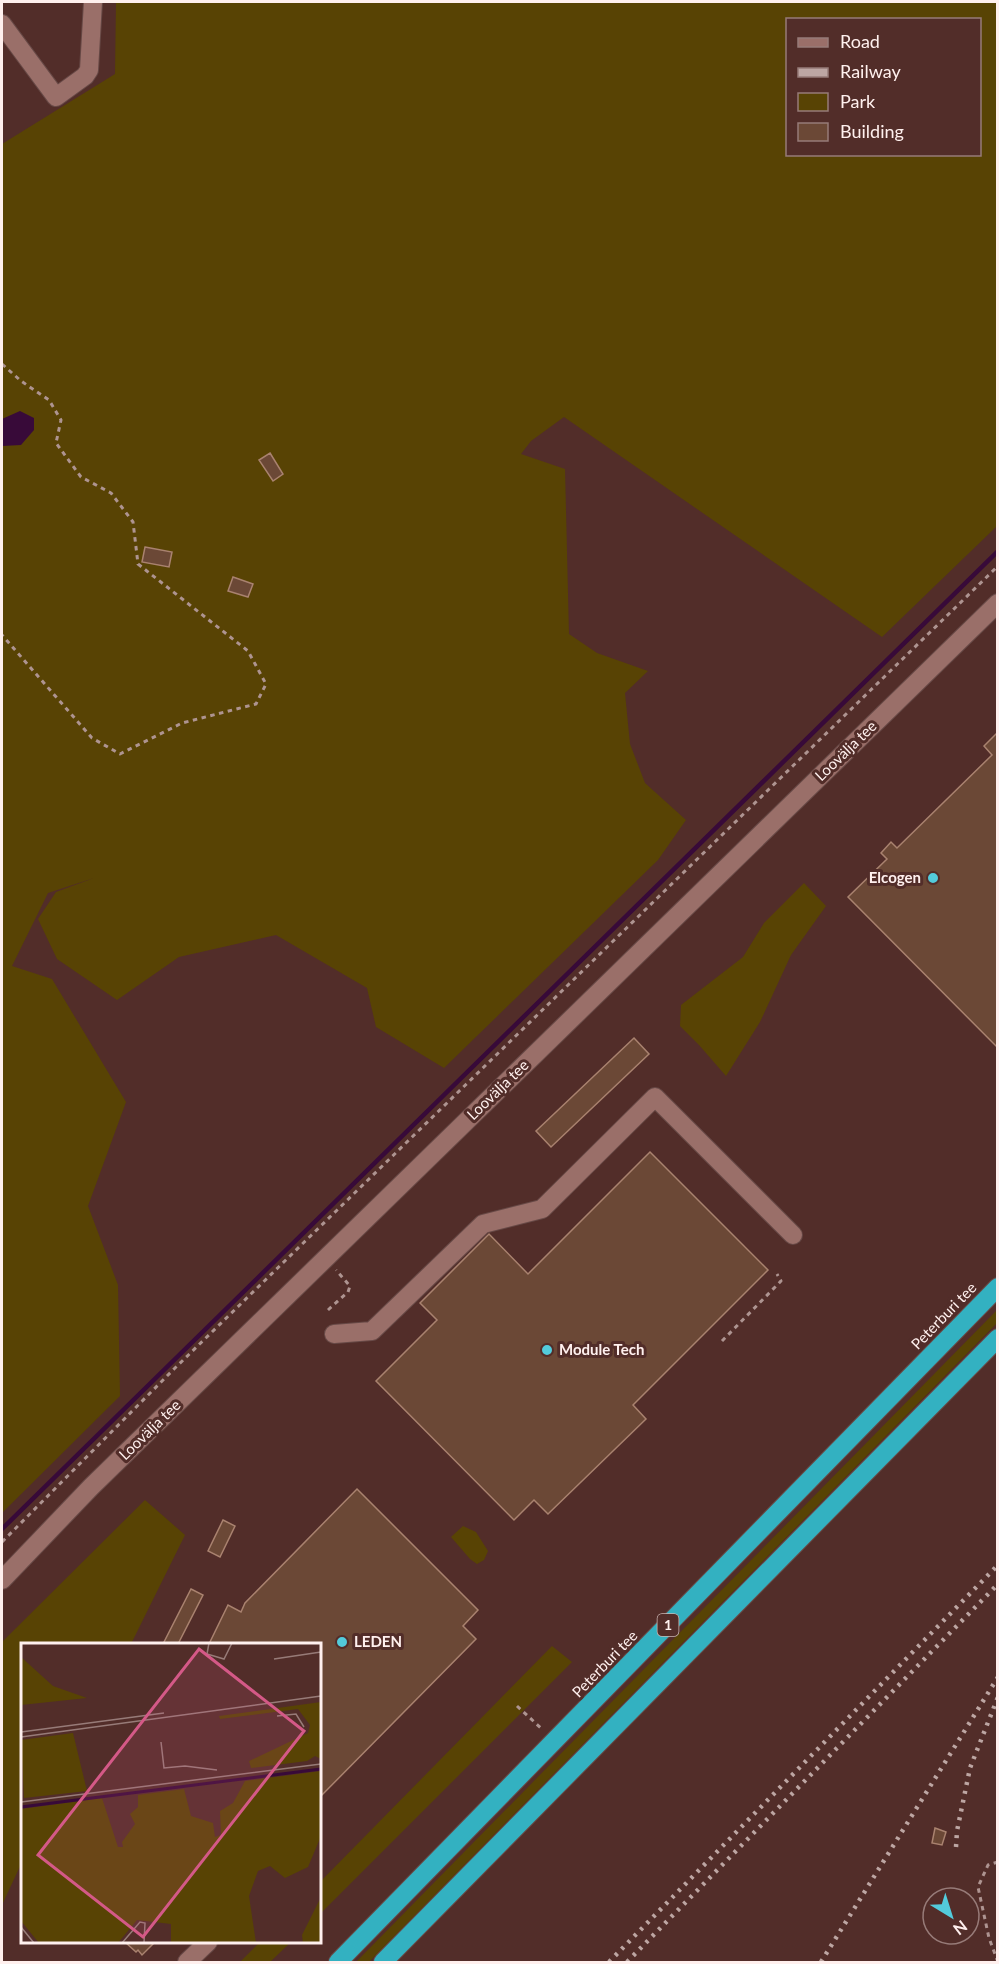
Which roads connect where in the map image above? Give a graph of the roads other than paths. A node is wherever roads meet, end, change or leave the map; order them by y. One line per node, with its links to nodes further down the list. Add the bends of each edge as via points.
1 (93, 2): 2 (street, via 89,70 56,97)
2 (2, 24)
3 (998, 603): 8 (street, Loovälja tee, via 91,1487)
4 (793, 1234): 6 (street, via 655,1097 542,1209 483,1224 372,1330)
5 (998, 1287): 11 (highway, Peterburi tee / 1)
6 (334, 1334)
7 (998, 1338): 12 (highway, 1)
8 (2, 1580)
9 (206, 1943): 10 (street)
10 (187, 1962)
11 (338, 1962)
12 (383, 1962)

